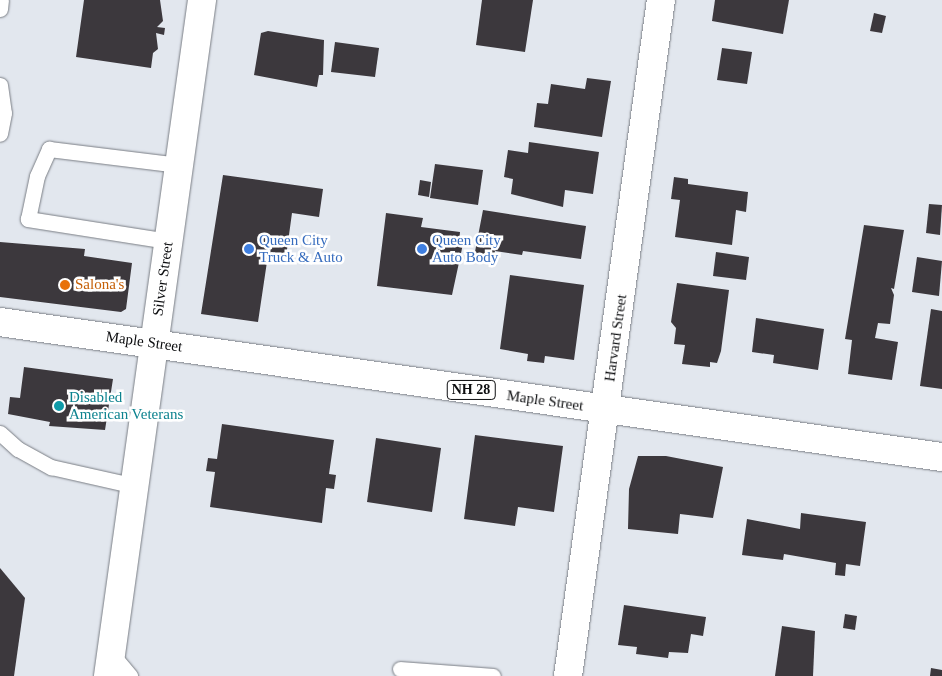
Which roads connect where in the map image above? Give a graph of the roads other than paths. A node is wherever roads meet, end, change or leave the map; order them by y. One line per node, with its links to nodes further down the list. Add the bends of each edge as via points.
1 (1, 0): 4 (lane)
2 (202, 0): 7 (street, Silver Street)
3 (661, 0): 11 (street, Harvard Street)
4 (0, 9)
5 (0, 84): 6 (lane)
6 (0, 134)
7 (179, 164): 8 (street, Silver Street); 8 (lane, via 49,149 36,176 28,219)
8 (168, 241): 10 (street, Silver Street)
9 (0, 322): 10 (street, Maple Street / NH 28)
10 (154, 343): 11 (street, Maple Street / NH 28); 14 (street, Silver Street)
11 (607, 410): 13 (street, Maple Street / NH 28); 19 (street, Harvard Street)
12 (0, 433): 14 (lane, via 18,449 51,467)
13 (942, 457)
14 (135, 486): 15 (street, Silver Street)
15 (110, 664): 17 (lane)
16 (400, 669): 18 (lane)
17 (130, 676)
18 (493, 676)
19 (568, 676)

